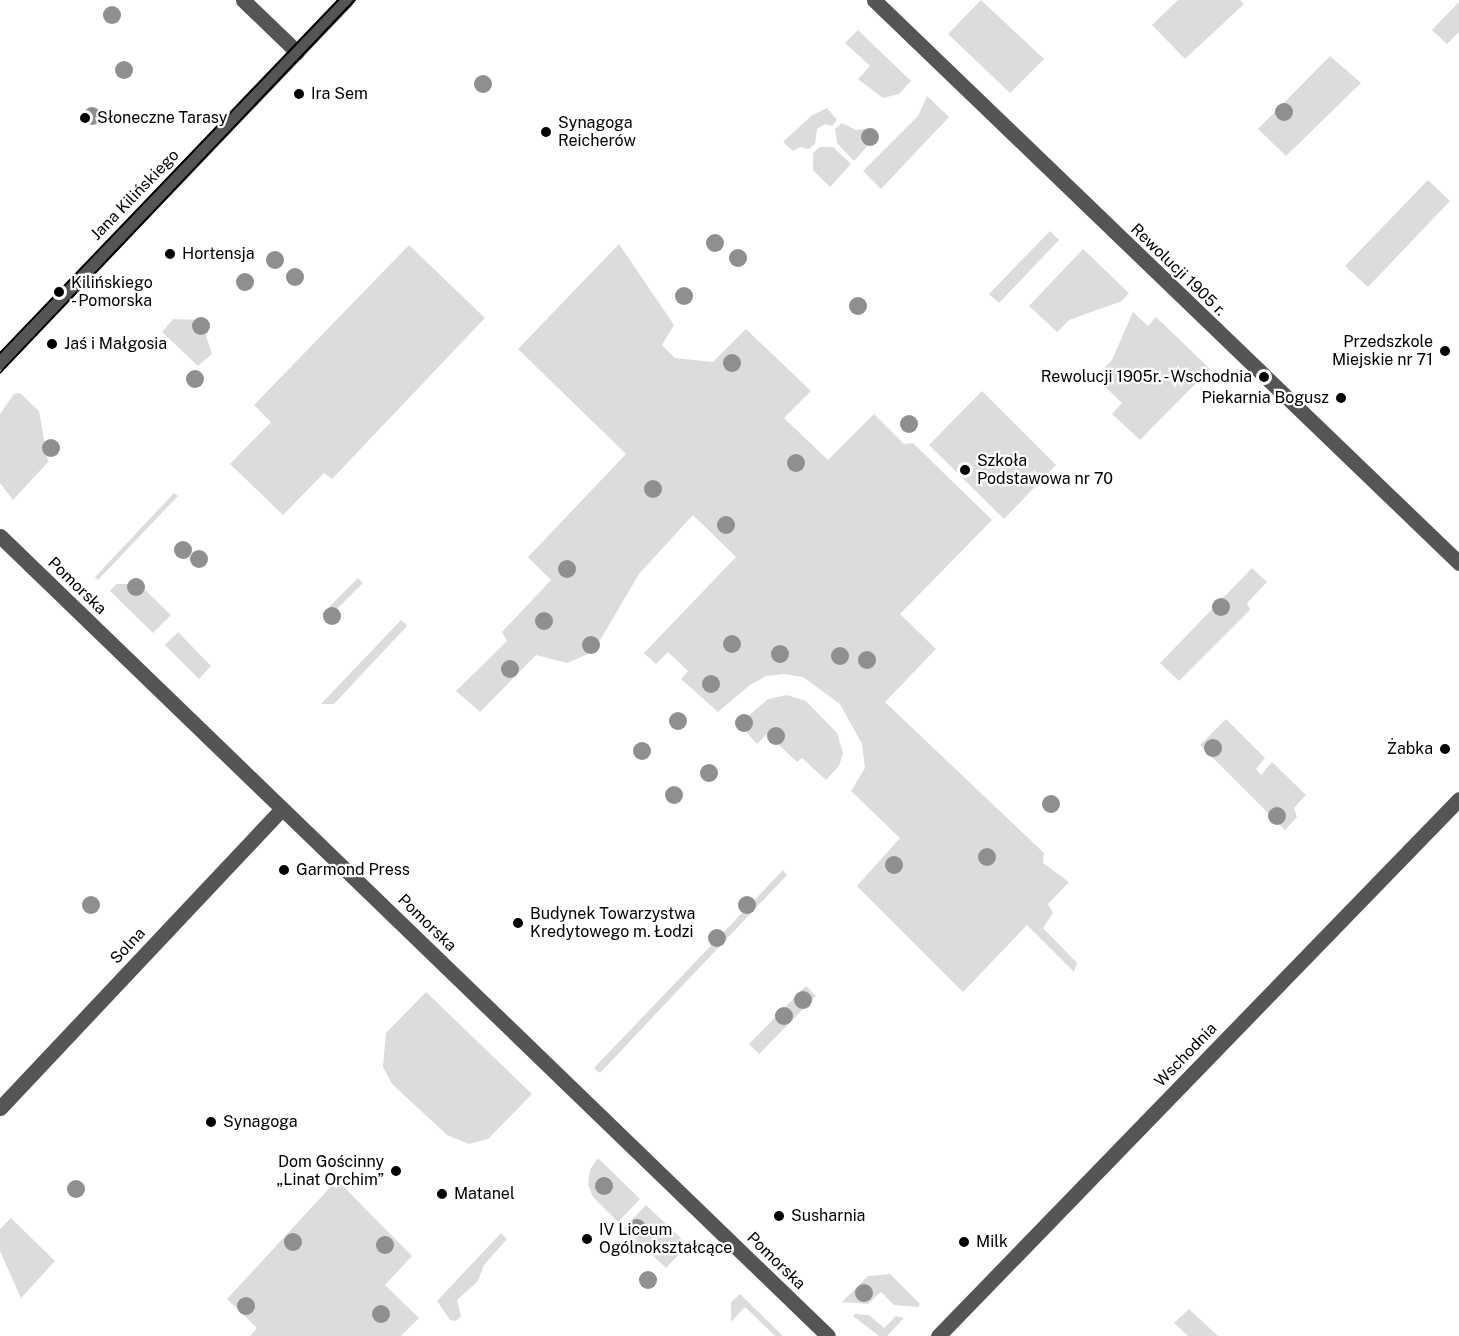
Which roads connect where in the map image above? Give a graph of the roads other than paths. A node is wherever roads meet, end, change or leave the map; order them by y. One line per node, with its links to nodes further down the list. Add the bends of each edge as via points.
1 (243, 0): 4 (street)
2 (346, 0): 4 (street, Jana Kilińskiego)
3 (874, 0): 7 (street, Rewolucji 1905 r.)
4 (297, 52): 5 (street, Jana Kilińskiego)
5 (2, 359)
6 (0, 536): 9 (street, Pomorska)
7 (1459, 563)
8 (1459, 799): 12 (street, Wschodnia)
9 (282, 808): 10 (street, Solna); 11 (street, Pomorska)
10 (0, 1108)
11 (828, 1336)
12 (938, 1336)

